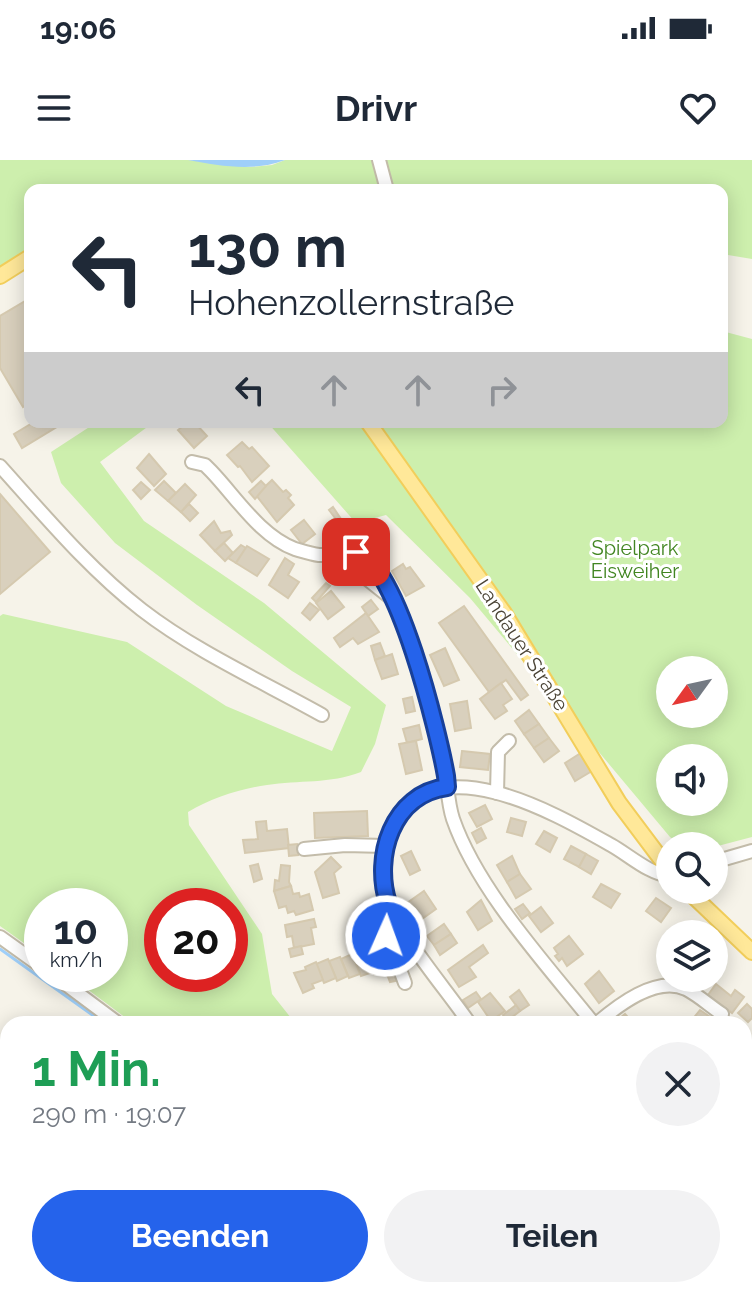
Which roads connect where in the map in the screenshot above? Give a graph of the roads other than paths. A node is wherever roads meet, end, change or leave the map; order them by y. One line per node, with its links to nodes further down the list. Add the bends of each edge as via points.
1 (379, 160): 2 (street)
2 (385, 184)
3 (24, 261): 4 (main road)
4 (0, 276)
5 (372, 428): 17 (main road, Landauer Straße, via 504,613 619,803)
6 (192, 462): 8 (street, via 205,465 284,544)
7 (0, 466): 10 (street, via 77,551 142,610)
8 (328, 554): 9 (street); 9 (street, via 364,553)
9 (393, 599): 12 (street, via 427,693)
10 (322, 715)
11 (509, 741): 13 (street, via 498,752)
12 (447, 787): 13 (street); 14 (street, via 429,790 406,807); 30 (street, via 453,819 476,866)
13 (497, 793): 19 (street, via 536,807)
14 (385, 846): 15 (street); 20 (street, via 382,881)
15 (304, 849)
16 (752, 851): 18 (street)
17 (656, 854)
18 (728, 858)
19 (656, 871)
20 (388, 903): 25 (street, via 380,917); 29 (street)
21 (702, 904): 23 (main road)
22 (0, 937): 24 (street)
23 (752, 952)
24 (24, 954)
25 (405, 983)
26 (76, 992): 28 (street)
27 (722, 1014): 31 (street, via 687,989 673,986 635,995)
28 (108, 1016)
29 (464, 1016)
30 (589, 1016)
31 (606, 1016)

